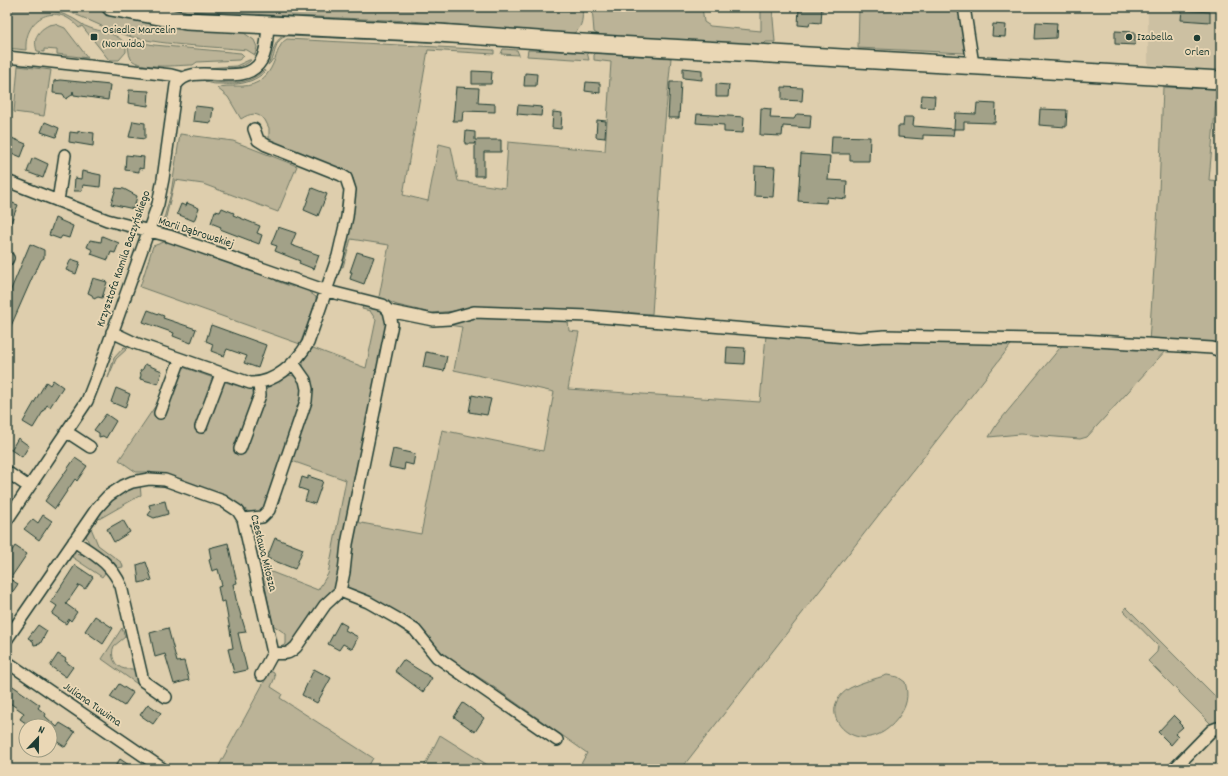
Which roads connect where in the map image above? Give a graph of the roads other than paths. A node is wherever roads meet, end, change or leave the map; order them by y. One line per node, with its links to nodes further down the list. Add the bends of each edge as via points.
1 (111, 7): 3 (main road, via 186,21)
2 (964, 7): 5 (street)
3 (268, 25): 5 (main road); 6 (street, via 265,52 261,62 251,70 240,75 200,74)
4 (7, 58): 6 (street)
5 (974, 64): 7 (main road)
6 (182, 78): 12 (street, Krzysztofa Kamila Baczyńskiego, via 175,89 162,186)
7 (1221, 80)
8 (254, 129): 13 (street, via 258,140 266,145 341,175 349,183 347,217)
9 (65, 155): 11 (street)
10 (7, 181): 11 (street, Marii Dąbrowskiej)
11 (58, 201): 12 (street, Marii Dąbrowskiej, via 107,220)
12 (149, 232): 13 (street, Marii Dąbrowskiej, via 169,236); 15 (street, Krzysztofa Kamila Baczyńskiego)
13 (327, 291): 14 (street, Marii Dąbrowskiej, via 383,305); 18 (street, via 308,343)
14 (390, 311): 16 (street, Marii Dąbrowskiej, via 433,320 449,319 474,312 588,316 851,337 1080,340 1212,348); 31 (street, via 392,324 347,544)
15 (112, 332): 17 (street); 23 (street, Krzysztofa Kamila Baczyńskiego, via 92,388)
16 (1221, 351)
17 (180, 359): 19 (street); 21 (street)
18 (293, 363): 20 (street, via 276,376); 28 (street, via 305,380 307,389 302,414 269,510 262,517)
19 (220, 374): 20 (street, via 250,383); 22 (street)
20 (259, 383): 25 (street, via 260,395)
21 (160, 413)
22 (201, 427)
23 (67, 432): 24 (street); 27 (street, Krzysztofa Kamila Baczyńskiego)
24 (90, 447)
25 (240, 448)
26 (7, 472): 27 (street)
27 (29, 487): 29 (street, Krzysztofa Kamila Baczyńskiego)
28 (243, 519): 30 (street, Czesława Miłosza, via 238,511 223,501 165,480 149,479 132,482 108,496); 33 (street, Czesława Miłosza)
29 (7, 520)
30 (74, 541): 32 (street, Czesława Miłosza); 36 (street, via 108,564 116,573 122,586 143,681)
31 (340, 591): 33 (street, via 325,605 291,653); 38 (street, via 368,602 415,630 437,657)
32 (7, 639)
33 (273, 653): 35 (street)
34 (7, 662): 39 (street, Juliana Tuwima)
35 (261, 675)
36 (166, 698)
37 (1221, 730): 40 (street, via 1212,730)
38 (557, 740)
39 (163, 769)
40 (1174, 769)

